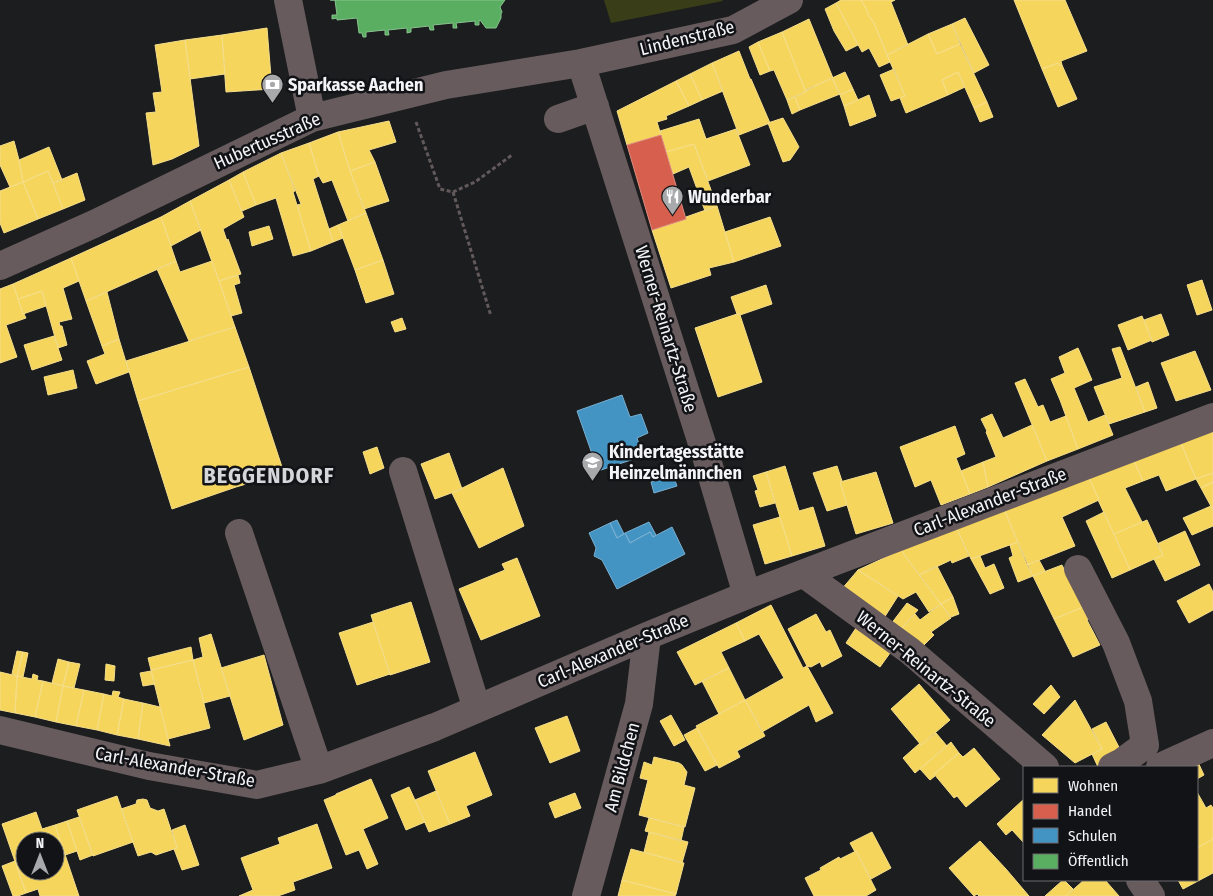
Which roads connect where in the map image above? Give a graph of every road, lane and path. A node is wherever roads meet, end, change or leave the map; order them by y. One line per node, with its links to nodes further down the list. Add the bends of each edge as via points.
1 (288, 0): 6 (street)
2 (789, 0): 3 (street, Lindenstraße, via 733,30)
3 (581, 63): 4 (street, Hubertusstraße, via 446,85); 5 (street, Werner-Reinartz-Straße)
4 (407, 95): 6 (street, Hubertusstraße); 9 (path, via 440,189)
5 (595, 106): 7 (street); 17 (street, Werner-Reinartz-Straße)
6 (312, 118): 10 (street, Hubertusstraße)
7 (558, 119)
8 (512, 155): 9 (path, via 475,182)
9 (453, 192): 11 (path)
10 (0, 266)
11 (491, 316)
12 (1213, 417): 16 (street, Carl-Alexander-Straße)
13 (403, 470): 19 (street)
14 (239, 533): 25 (street)
15 (1078, 569): 23 (street, via 1116,643 1138,701 1145,745)
16 (804, 574): 17 (street, Carl-Alexander-Straße); 22 (street, Werner-Reinartz-Straße, via 910,651)
17 (747, 595): 18 (street, Carl-Alexander-Straße)
18 (646, 636): 19 (street, Carl-Alexander-Straße); 27 (street, Am Bildchen, via 639,704)
19 (477, 709): 25 (street, Carl-Alexander-Straße)
20 (0, 730): 25 (street, Carl-Alexander-Straße, via 149,766 257,785)
21 (1213, 743): 24 (street)
22 (1043, 766)
23 (1114, 766)
24 (1162, 766)
25 (319, 770)
26 (1141, 881): 28 (street)
27 (586, 896)
28 (1151, 896)

